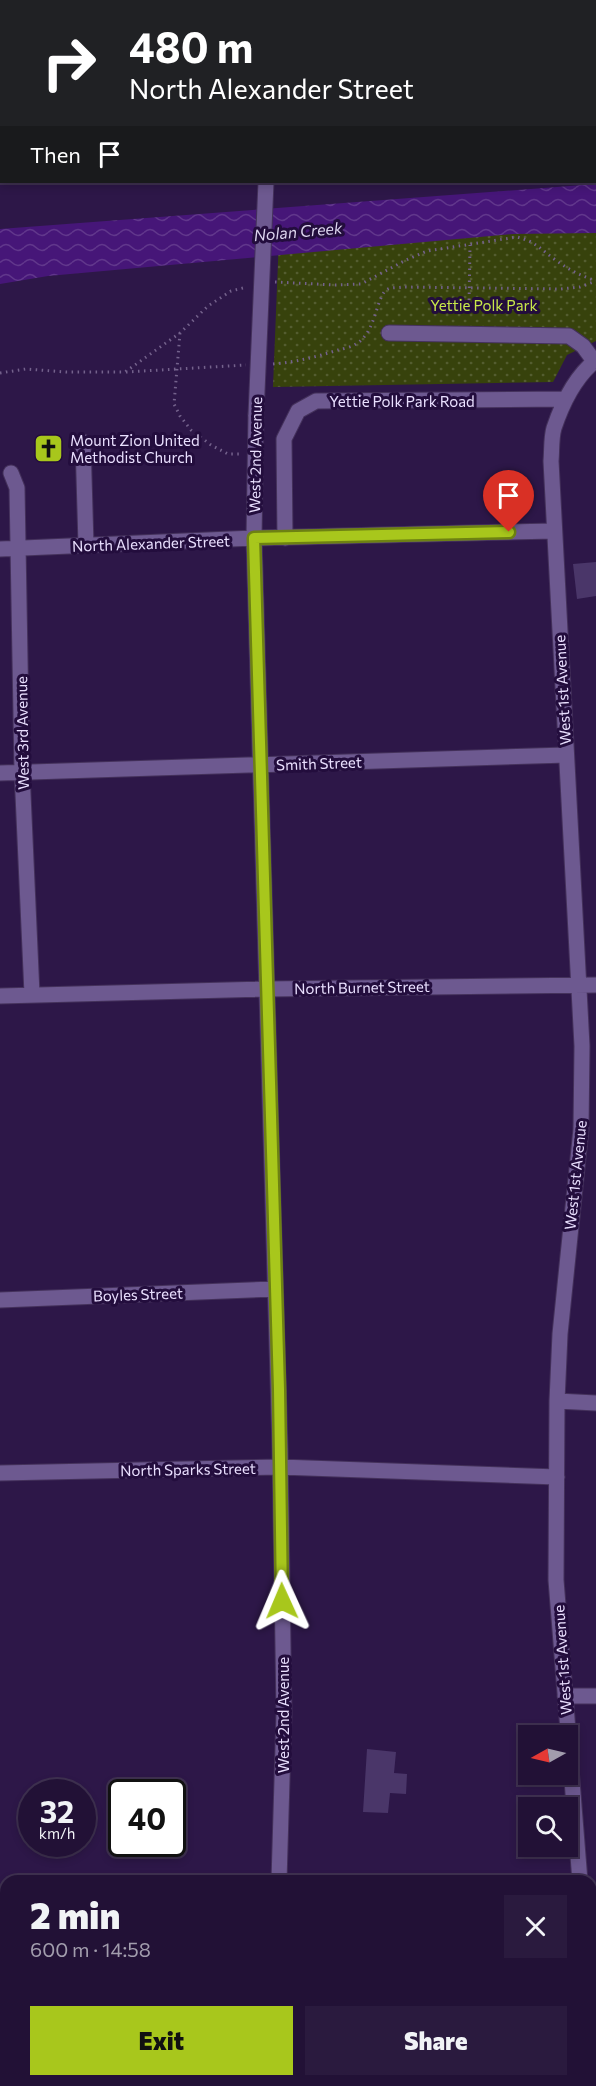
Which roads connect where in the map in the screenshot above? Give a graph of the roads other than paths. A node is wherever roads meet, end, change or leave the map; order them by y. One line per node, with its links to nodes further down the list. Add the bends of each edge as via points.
1 (266, 183): 8 (street, West 2nd Avenue, bridge)
2 (389, 333): 3 (street, via 569,336)
3 (595, 361): 4 (street, West 1st Avenue)
4 (566, 399): 7 (street, West 1st Avenue, via 554,430 551,461); 9 (street, Yettie Polk Park Road, via 316,401 298,411 284,439)
5 (83, 442): 10 (street)
6 (11, 473): 11 (street, West 3rd Avenue, via 17,488)
7 (554, 531): 9 (street, North Alexander Street); 13 (street, West 1st Avenue)
8 (254, 538): 9 (street, North Alexander Street); 10 (street, North Alexander Street); 14 (street, West 2nd Avenue)
9 (285, 538)
10 (86, 545): 11 (street, North Alexander Street)
11 (18, 548): 12 (street, North Alexander Street); 15 (street, West 3rd Avenue)
12 (0, 549)
13 (566, 754): 14 (street, Smith Street); 17 (street, West 1st Avenue)
14 (260, 765): 15 (street, Smith Street); 19 (street, West 2nd Avenue)
15 (22, 772): 16 (street, Smith Street); 20 (street, West 3rd Avenue)
16 (0, 773)
17 (580, 984): 18 (street, North Burnet Street); 19 (street, North Burnet Street); 24 (street, West 1st Avenue, via 581,1129)
18 (596, 985)
19 (267, 989): 20 (street, North Burnet Street); 22 (street, West 2nd Avenue)
20 (32, 994): 21 (street, North Burnet Street)
21 (0, 996)
22 (275, 1289): 23 (street, Boyles Street); 26 (street, West 2nd Avenue)
23 (0, 1300)
24 (557, 1401): 25 (street); 28 (street, West 1st Avenue)
25 (596, 1403)
26 (280, 1467): 27 (street, North Sparks Street); 28 (street, North Sparks Street); 31 (street, West 2nd Avenue, via 284,1713)
27 (0, 1473)
28 (557, 1477): 29 (street, West 1st Avenue, via 556,1580)
29 (565, 1696): 30 (street); 32 (street, West 1st Avenue)
30 (596, 1696)
31 (279, 1875)
32 (580, 1875)

